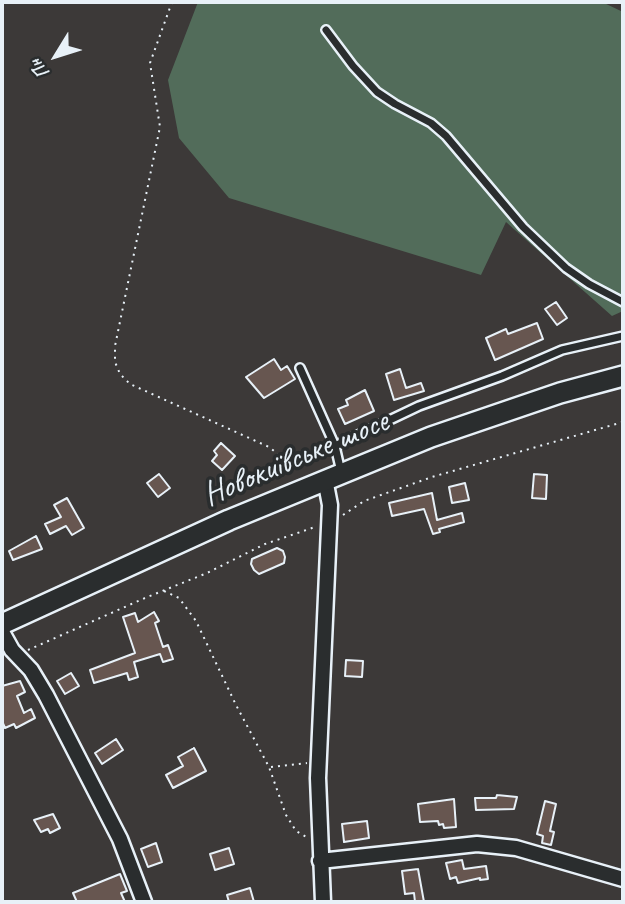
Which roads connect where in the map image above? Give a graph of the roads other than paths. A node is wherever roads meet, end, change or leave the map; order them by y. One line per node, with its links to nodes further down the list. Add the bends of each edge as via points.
1 (326, 30): 2 (lane, via 377,92 446,136 523,227 566,268)
2 (623, 302)
3 (623, 336): 6 (lane, via 562,350 419,406)
4 (300, 368): 6 (lane)
5 (623, 376): 7 (main road, Новокиївське шосе, via 478,419)
6 (335, 446): 7 (lane)
7 (333, 476): 8 (main road, Новокиївське шосе); 10 (street, via 318,761)
8 (2, 624)
9 (2, 632): 12 (street, via 36,678 94,788)
10 (320, 860): 11 (street, via 477,844 516,848); 13 (street)
11 (623, 879)
12 (144, 902)
13 (323, 902)

